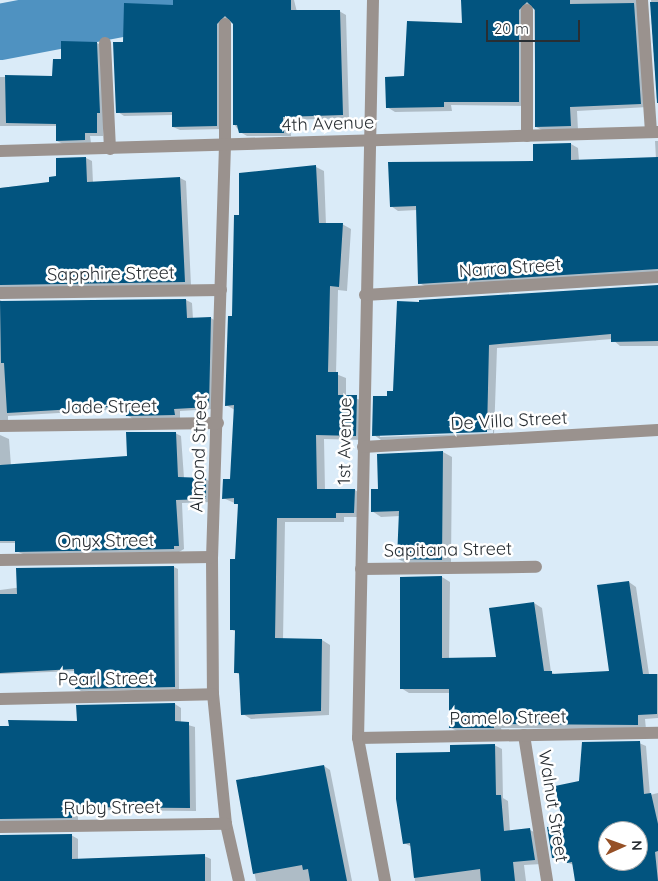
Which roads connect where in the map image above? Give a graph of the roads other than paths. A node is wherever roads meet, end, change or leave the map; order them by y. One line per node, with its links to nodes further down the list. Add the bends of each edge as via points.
1 (373, 0): 8 (street, 1st Avenue)
2 (642, 0): 6 (street)
3 (527, 10): 7 (street)
4 (225, 24): 9 (street, Almond Street)
5 (105, 43): 10 (street)
6 (654, 132): 7 (street, 4th Avenue)
7 (528, 136): 8 (street, 4th Avenue)
8 (368, 140): 9 (street, 4th Avenue); 15 (street, 1st Avenue)
9 (225, 145): 10 (street, 4th Avenue); 13 (street, Almond Street)
10 (110, 149): 11 (street, 4th Avenue)
11 (0, 151)
12 (658, 277): 15 (street, Narra Street)
13 (221, 290): 14 (street, Sapphire Street); 16 (street, Almond Street)
14 (0, 293)
15 (365, 295): 19 (street, 1st Avenue)
16 (218, 423): 17 (street, Jade Street); 20 (street, Almond Street)
17 (0, 426)
18 (658, 430): 19 (street, De Villa Street)
19 (363, 446): 23 (street, 1st Avenue)
20 (212, 557): 21 (street, Onyx Street); 24 (street, Almond Street)
21 (0, 560)
22 (536, 567): 23 (street, Sapitana Street)
23 (361, 569): 28 (street, 1st Avenue)
24 (213, 694): 25 (street, Pearl Street); 29 (street, Almond Street)
25 (0, 699)
26 (658, 733): 27 (street, Pamelo Street)
27 (524, 735): 28 (street, Pamelo Street); 33 (street, Walnut Street)
28 (358, 738): 32 (street, 1st Avenue)
29 (226, 824): 30 (street, Ruby Street); 31 (street, Almond Street)
30 (0, 827)
31 (238, 881)
32 (385, 881)
33 (546, 881)

